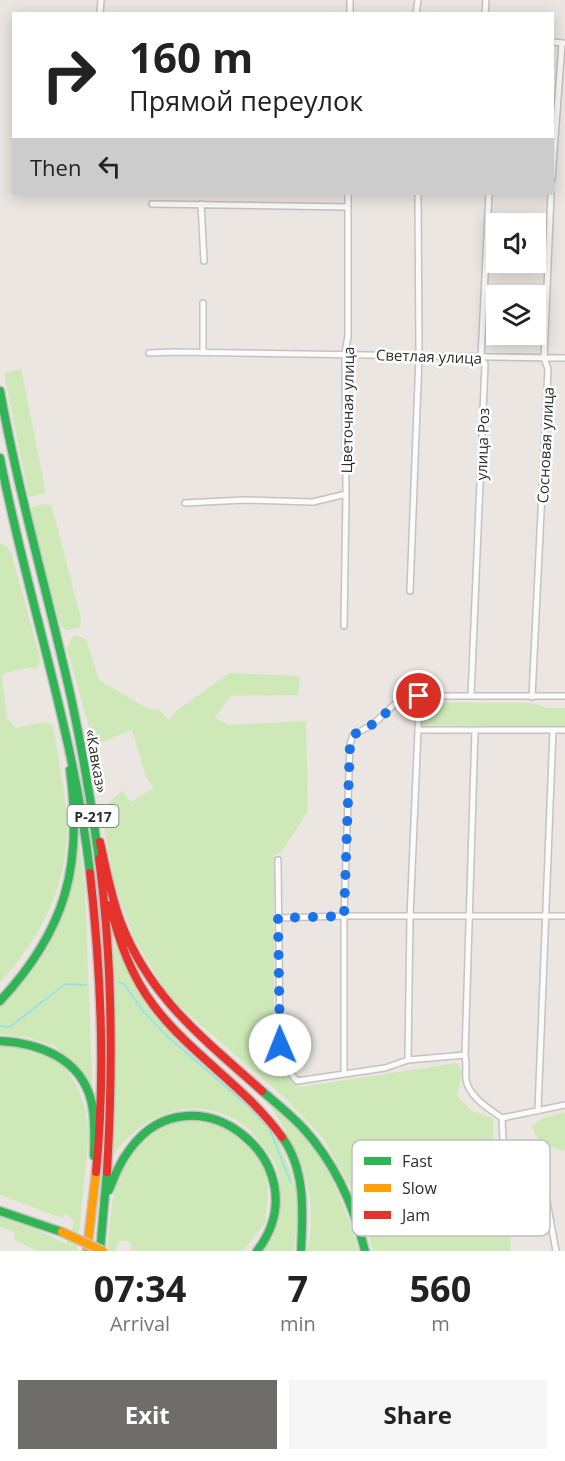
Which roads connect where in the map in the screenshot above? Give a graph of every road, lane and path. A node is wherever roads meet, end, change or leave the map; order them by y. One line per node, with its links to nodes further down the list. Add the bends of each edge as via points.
1 (564, 43): 2 (street)
2 (554, 156)
3 (348, 195): 9 (street, Цветочная улица)
4 (418, 195): 15 (street)
5 (489, 195): 16 (street, улица Роз)
6 (551, 195): 17 (street, Сосновая улица)
7 (152, 204): 8 (street)
8 (201, 204): 9 (street); 10 (street)
9 (348, 207): 13 (street, Цветочная улица)
10 (204, 261)
11 (203, 303): 12 (street)
12 (203, 352): 13 (street, Светлая улица); 14 (street, Светлая улица)
13 (345, 353): 15 (street, Светлая улица); 23 (street, Цветочная улица)
14 (149, 354)
15 (419, 357): 16 (street, Светлая улица); 25 (street)
16 (481, 358): 17 (street, Светлая улица); 30 (street, улица Роз, via 485,364)
17 (544, 358): 18 (street, Светлая улица); 32 (street, Сосновая улица, via 548,369)
18 (565, 358)
19 (0, 391): 21 (main road, «Кавказ» / Р-217)
20 (0, 458): 22 (main road, «Кавказ» / Р-217)
21 (13, 460): 22 (main road, via 21,510 18,516); 26 (main road, «Кавказ» / Р-217)
22 (3, 471): 28 (main road, «Кавказ» / Р-217)
23 (346, 494): 24 (street, via 313,502); 27 (street, Цветочная улица)
24 (185, 503)
25 (410, 591)
26 (45, 594): 28 (main road, via 29,547 23,541 21,547); 38 (main road, «Кавказ» / Р-217, via 73,707)
27 (344, 626)
28 (42, 637): 37 (main road, «Кавказ» / Р-217)
29 (419, 696): 30 (street); 33 (street); 40 (street, via 398,700 374,723 353,735)
30 (471, 696): 32 (street)
31 (565, 696): 32 (street)
32 (532, 697)
33 (418, 730): 34 (street); 45 (street)
34 (475, 730): 35 (street); 41 (street)
35 (553, 730): 36 (street); 42 (street)
36 (565, 730)
37 (69, 748): 46 (main road, via 76,833 64,904 33,965); 55 (main road, «Кавказ» / Р-217, via 85,841 98,976 100,1115)
38 (93, 816): 56 (main road, «Кавказ» / Р-217, via 110,987); 59 (main road, via 115,906 151,980 183,1020 302,1126 344,1186); 66 (main road, via 117,933 136,978 164,1017 258,1105 288,1146 299,1173 304,1201)
39 (278, 860): 44 (street)
40 (344, 916): 44 (street); 45 (street); 50 (street)
41 (470, 916): 42 (street); 45 (street); 48 (street)
42 (546, 916): 43 (street); 52 (street)
43 (565, 916)
44 (278, 918): 50 (street, via 280,1045 286,1068 297,1081)
45 (410, 918): 49 (street)
46 (0, 1001)
47 (0, 1041): 55 (main road, via 45,1048 58,1054 75,1071 91,1100)
48 (465, 1055): 49 (street); 53 (street, via 469,1088)
49 (408, 1060): 50 (street, via 385,1068)
50 (344, 1073)
51 (565, 1105): 52 (street)
52 (538, 1110): 53 (street)
53 (502, 1118): 54 (street)
54 (503, 1140)
55 (95, 1178): 63 (main road, Р-217)
56 (106, 1200): 64 (main road, «Кавказ» / Р-217); 65 (main road, via 119,1161 146,1131 178,1117 222,1121 258,1149 274,1178 275,1214)
57 (0, 1206): 61 (main road)
58 (0, 1211): 61 (main road)
59 (352, 1211)
60 (550, 1218): 68 (street)
61 (46, 1226): 64 (main road, bridge)
62 (360, 1236): 67 (main road)
63 (87, 1251)
64 (102, 1251)
65 (258, 1251)
66 (301, 1251)
67 (365, 1251)
68 (556, 1251)

